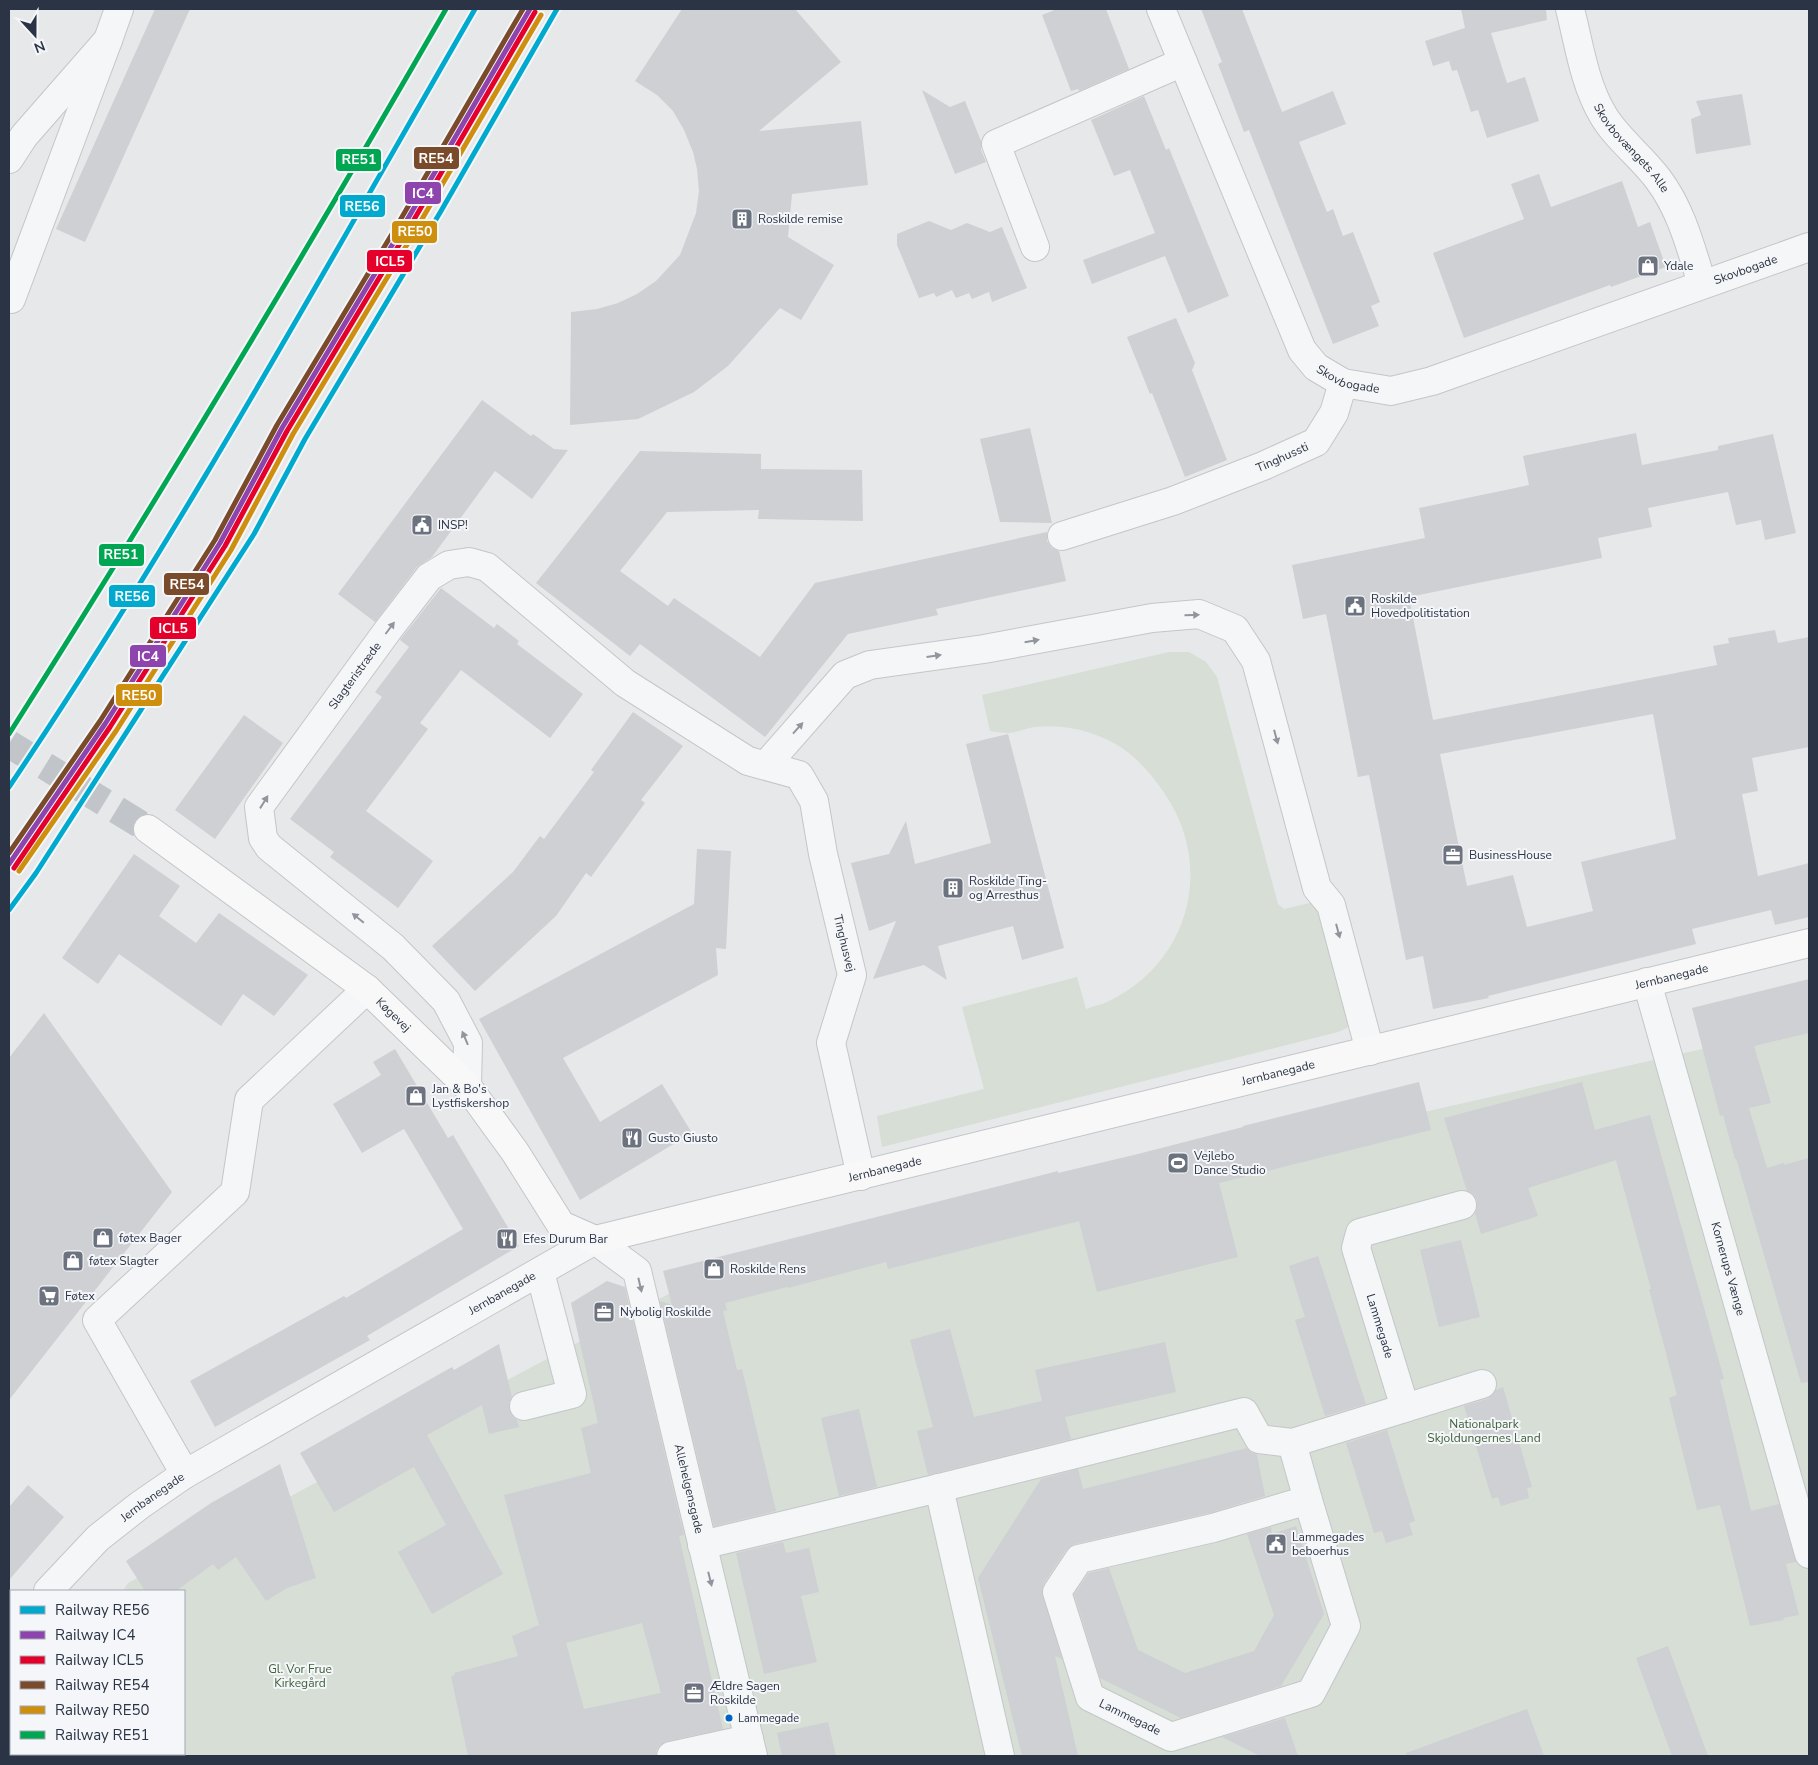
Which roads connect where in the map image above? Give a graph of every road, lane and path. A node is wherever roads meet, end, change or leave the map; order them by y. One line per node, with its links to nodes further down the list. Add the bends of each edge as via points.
1 (119, 9): 4 (street)
2 (1161, 9): 5 (street, Skovbogade)
3 (1570, 9): 9 (street, Skovbovængets Alle, via 1590,87 1603,115 1671,198)
4 (108, 40): 6 (street, via 24,136); 10 (street)
5 (1183, 62): 7 (street, via 996,144); 11 (street, Skovbogade, via 1302,350 1316,367)
6 (9, 159)
7 (1035, 247)
8 (1809, 247): 9 (street, Skovbogade)
9 (1702, 284): 11 (street, Skovbogade, via 1432,381 1391,391)
10 (11, 299)
11 (1343, 383): 12 (street, Tinghussti, via 1334,413 1316,442 1174,501)
12 (1062, 536)
13 (766, 765): 18 (street, one-way to 18, via 845,675 870,665 984,649 1152,618 1199,614 1235,628 1256,660 1317,888 1331,905); 19 (street, Slagteristræde, one-way to 13, via 468,1043 446,1001 393,947 269,847 263,838 259,818 259,807 429,577 449,565 469,562 487,568 625,683 748,761); 20 (street, Tinghusvej, via 799,775 814,801 823,854 852,974 832,1043)
14 (148, 829): 17 (main road, Køgevej)
15 (1809, 943): 16 (main road, Jernbanegade)
16 (1647, 982): 18 (main road, Jernbanegade); 32 (street, Kornerups Vænge)
17 (368, 989): 19 (main road, Køgevej); 28 (street, via 249,1100 235,1192 97,1320)
18 (1370, 1051): 20 (main road, Jernbanegade)
19 (467, 1086): 22 (main road, Køgevej, via 515,1152 561,1225)
20 (861, 1176): 22 (main road, Jernbanegade)
21 (1462, 1205): 26 (street, Lammegade, via 1360,1233 1356,1248)
22 (595, 1240): 23 (street, Jernbanegade); 31 (street, Allehelgensgade, one-way to 31, via 637,1271)
23 (540, 1272): 25 (street, via 572,1394); 28 (street, Jernbanegade)
24 (1482, 1384): 26 (street)
25 (524, 1406)
26 (1405, 1408): 27 (street)
27 (1292, 1443): 29 (street, via 1258,1439 1244,1412); 30 (street, Lammegade)
28 (185, 1474): 33 (street, Jernbanegade, via 98,1538)
29 (939, 1488): 31 (street); 36 (street)
30 (1308, 1500): 30 (street, Lammegade, via 1213,1528 1079,1559 1057,1592 1090,1697 1171,1737 1311,1693 1346,1626)
31 (702, 1545): 34 (street, Allehelgensgade, one-way to 34)
32 (1809, 1554)
33 (49, 1590)
34 (751, 1747): 35 (street)
35 (671, 1756)
36 (1000, 1756)

